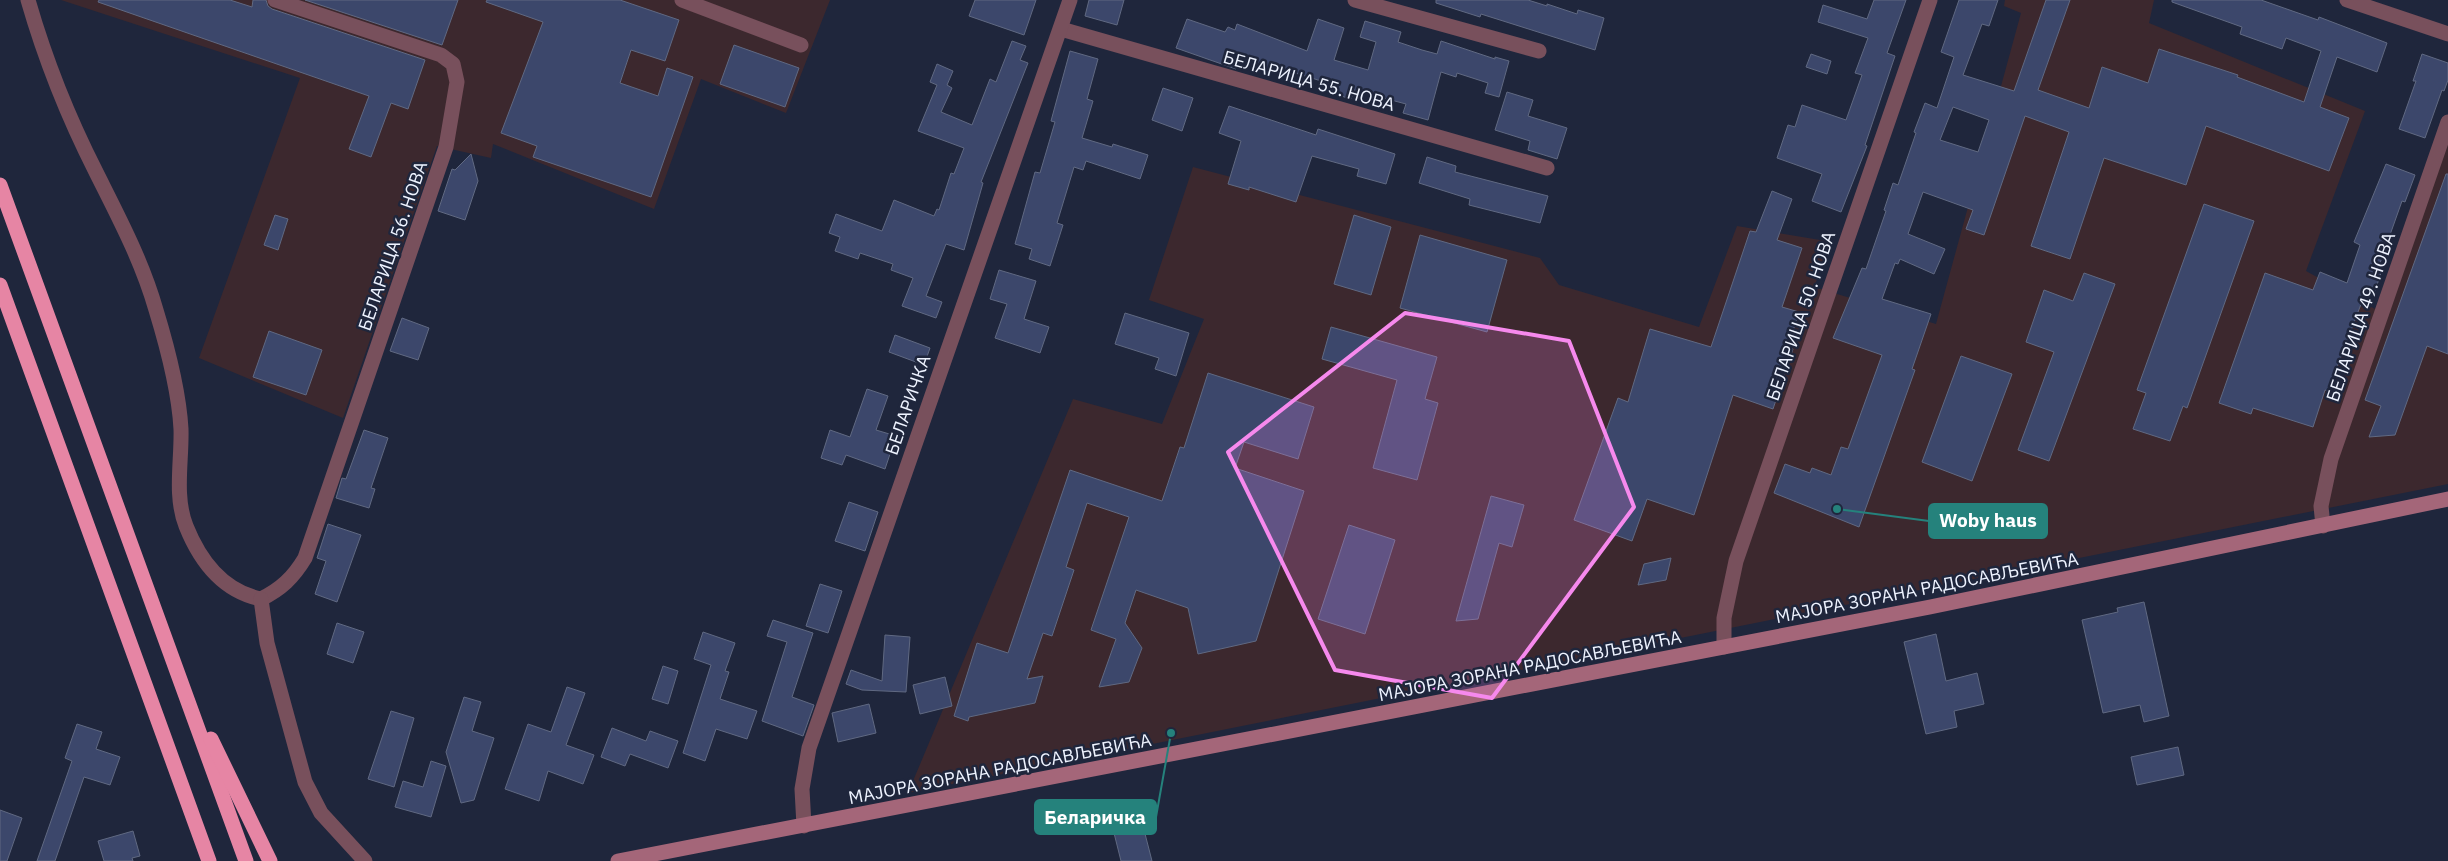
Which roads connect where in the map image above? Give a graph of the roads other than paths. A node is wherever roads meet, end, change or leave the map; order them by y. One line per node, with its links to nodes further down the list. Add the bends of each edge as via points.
1 (28, 0): 18 (street, via 48,62 74,125 136,252 157,312 181,426 180,493 185,523 194,547 211,571 246,596)
2 (275, 0): 18 (street, БЕЛАРИЦА 56. НОВА, via 441,54 453,64 457,82 446,147 305,558 280,590)
3 (682, 0): 10 (street)
4 (1070, 0): 8 (street, БЕЛАРИЧКА)
5 (1355, 0): 11 (street)
6 (1930, 0): 19 (street, БЕЛАРИЦА 50. НОВА, via 1736,561 1724,618)
7 (2346, 0): 9 (street)
8 (1061, 29): 13 (street, БЕЛАРИЦА 55. НОВА); 21 (street, БЕЛАРИЧКА, via 809,748 802,789)
9 (2448, 34)
10 (801, 45)
11 (1539, 50)
12 (2448, 122): 17 (street, БЕЛАРИЦА 49. НОВА, via 2331,459 2321,506)
13 (1547, 168)
14 (0, 185): 20 (highway)
15 (0, 285): 22 (highway)
16 (2448, 499): 17 (main road, МАЈОРА ЗОРАНА РАДОСАВЉЕВИЋА)
17 (2323, 526): 19 (main road, МАЈОРА ЗОРАНА РАДОСАВЉЕВИЋА)
18 (261, 599): 25 (street, via 267,643 305,782 321,813)
19 (1724, 647): 21 (main road, МАЈОРА ЗОРАНА РАДОСАВЉЕВИЋА)
20 (170, 655): 23 (highway); 24 (highway)
21 (804, 826): 26 (main road, МАЈОРА ЗОРАНА РАДОСАВЉЕВИЋА)
22 (209, 861)
23 (246, 861)
24 (270, 861)
25 (365, 861)
26 (618, 861)

